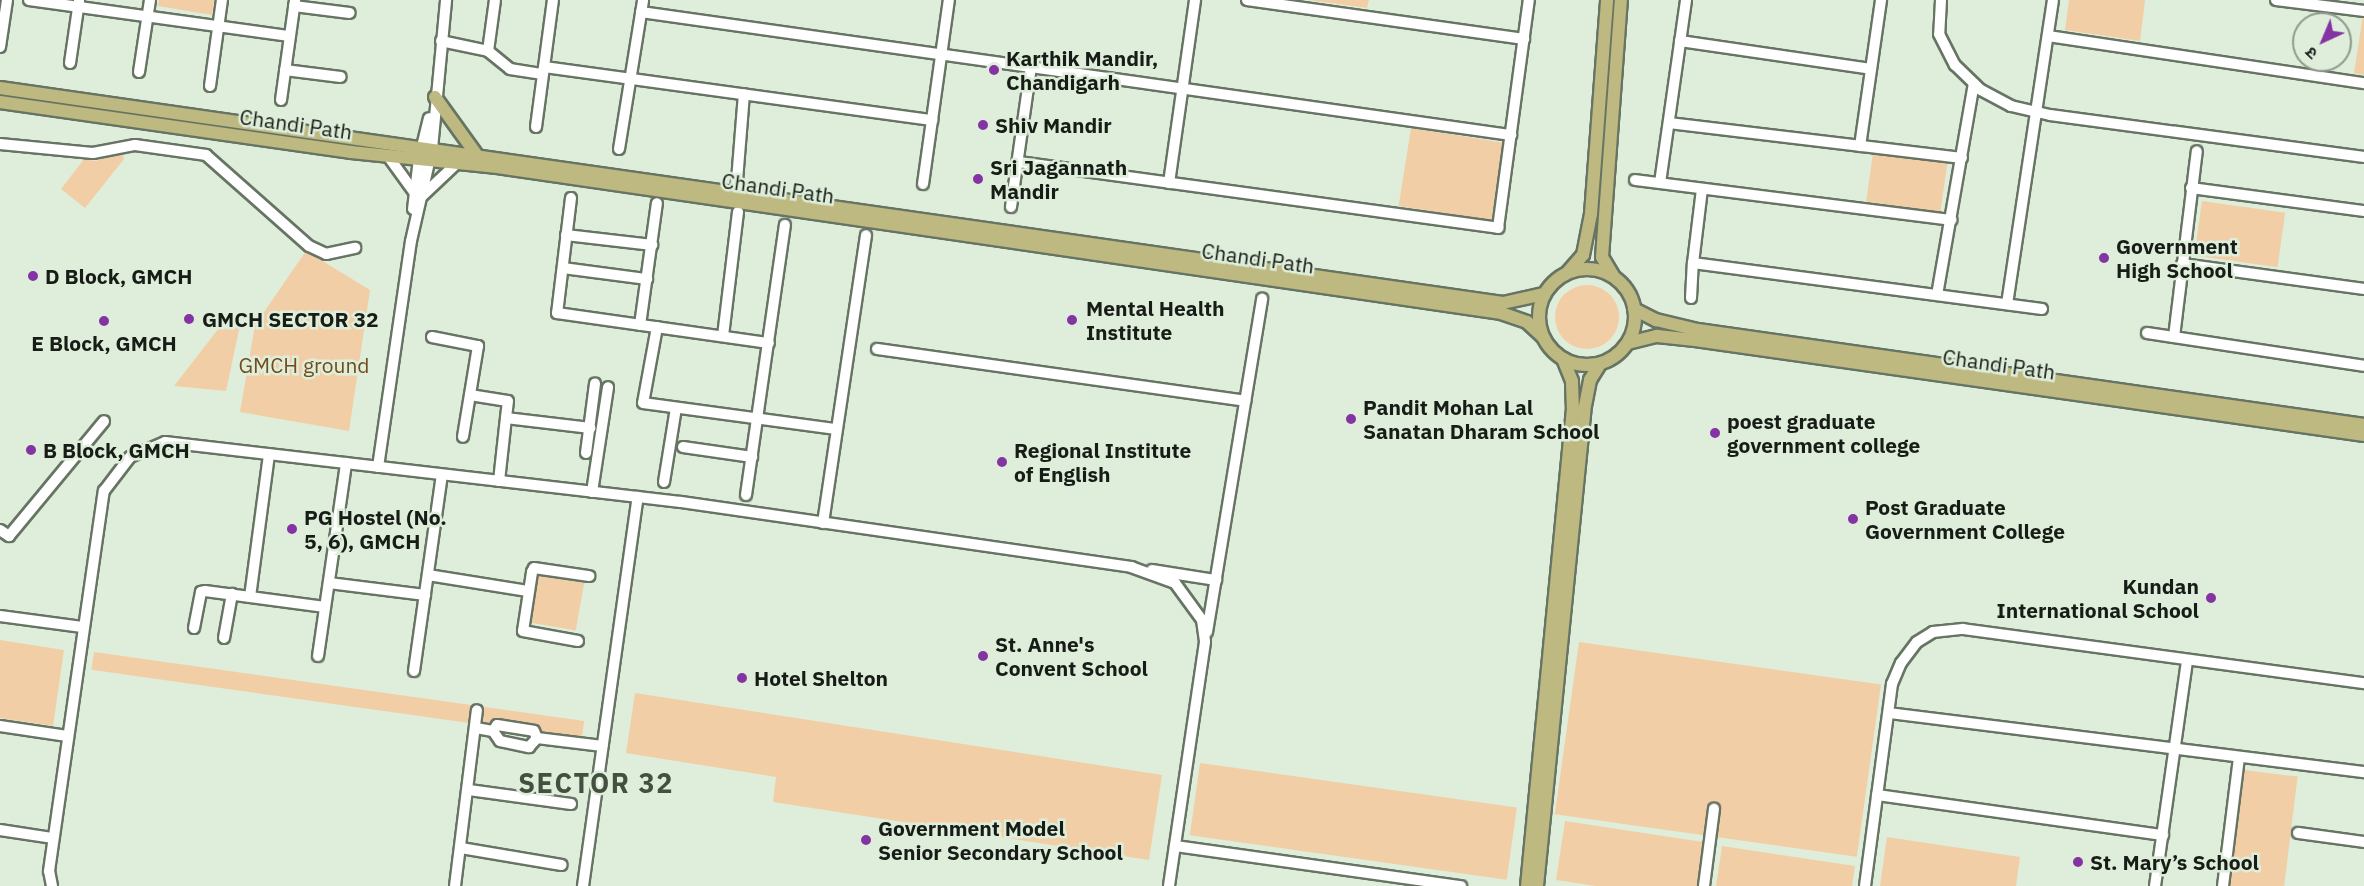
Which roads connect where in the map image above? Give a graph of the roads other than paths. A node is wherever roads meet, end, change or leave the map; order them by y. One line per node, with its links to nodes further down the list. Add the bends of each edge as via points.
1 (7, 0): 33 (street)
2 (28, 0): 20 (street)
3 (150, 0): 26 (street)
4 (222, 0): 27 (street)
5 (446, 0): 32 (street)
6 (495, 0): 34 (street)
7 (553, 0): 40 (street)
8 (643, 0): 24 (street)
9 (949, 0): 35 (street)
10 (1195, 0): 48 (street)
11 (1247, 0): 22 (street)
12 (1529, 0): 30 (street)
13 (1607, 0): 91 (main road, via 1591,214 1582,255)
14 (1621, 0): 92 (main road, via 1602,257)
15 (1686, 0): 31 (street)
16 (1878, 0): 38 (street)
17 (1941, 0): 45 (street, via 1939,34 1955,65)
18 (2053, 0): 29 (street)
19 (2276, 0): 23 (street)
20 (79, 3): 26 (street); 36 (street)
21 (295, 3): 25 (street); 28 (street)
22 (1289, 3): 30 (street)
23 (2364, 11)
24 (641, 12): 35 (street); 43 (street)
25 (350, 13)
26 (147, 16): 27 (street); 41 (street)
27 (218, 26): 28 (street); 46 (street)
28 (290, 36): 39 (street)
29 (2048, 36): 44 (street); 53 (street)
30 (1524, 39): 57 (street)
31 (1680, 40): 38 (street); 55 (street)
32 (441, 41): 34 (street); 50 (street)
33 (0, 47)
34 (488, 51): 40 (street, via 510,69)
35 (942, 54): 37 (street); 54 (street)
36 (70, 63)
37 (1032, 66): 48 (street); 67 (street)
38 (1871, 69): 59 (street)
39 (285, 70): 42 (street); 51 (street)
40 (543, 70): 43 (street); 56 (street)
41 (139, 72)
42 (341, 77)
43 (630, 78): 49 (street); 60 (street)
44 (2364, 83)
45 (1974, 84): 53 (street, via 2011,106); 66 (street)
46 (210, 86)
47 (0, 88): 62 (main road, Chandi Path)
48 (1183, 88): 57 (street); 70 (street)
49 (744, 94): 54 (street); 75 (street)
50 (435, 97): 62 (street); 63 (main road)
51 (281, 100)
52 (0, 102): 64 (main road, Chandi Path)
53 (2037, 112): 65 (street); 99 (street)
54 (932, 120): 72 (street)
55 (1669, 123): 59 (street); 71 (street)
56 (536, 127)
57 (1511, 135): 70 (street, via 1498,228)
58 (0, 144): 87 (street, via 93,153 120,146 147,146 206,156 309,246 326,254)
59 (1860, 146): 66 (street)
60 (619, 149)
61 (2197, 151): 73 (street)
62 (426, 154): 63 (main road, Chandi Path); 64 (main road, Chandi Path); 68 (main road, Chandi Path); 76 (street)
63 (476, 154): 75 (main road, Chandi Path)
64 (388, 156): 76 (street)
65 (2364, 157)
66 (1962, 158): 82 (street)
67 (1018, 162): 70 (street); 79 (street)
68 (456, 164): 76 (street); 106 (main road, Chandi Path, via 1501,313 1527,322)
69 (1635, 180): 71 (street)
70 (1169, 183)
71 (1660, 183): 74 (street)
72 (923, 184)
73 (2191, 188): 80 (street); 89 (street)
74 (1702, 189): 82 (street); 88 (street)
75 (736, 193): 95 (main road, Chandi Path, via 1503,303)
76 (418, 195): 133 (street)
77 (571, 198): 84 (street)
78 (657, 204): 86 (street)
79 (1011, 207)
80 (2364, 211)
81 (738, 212): 105 (street)
82 (1951, 220): 96 (street)
83 (785, 225): 109 (street)
84 (566, 235): 86 (street); 90 (street)
85 (866, 235): 125 (street)
86 (652, 245): 93 (street)
87 (356, 248)
88 (1693, 262): 96 (street); 97 (street)
89 (2182, 264): 94 (street); 108 (street)
90 (563, 268): 93 (street); 102 (street, via 557,313)
91 (1568, 273): 92 (main road, via 1592,269); 95 (main road)
92 (1614, 277): 100 (main road, via 1627,291)
93 (647, 279): 102 (street)
94 (2364, 289)
95 (1544, 294): 106 (main road, via 1539,310)
96 (1937, 295): 99 (street)
97 (1691, 297)
98 (1262, 298): 118 (street)
99 (2007, 304): 101 (street)
100 (1634, 309): 110 (main road); 123 (main road, Chandi Path, via 1656,320 1698,330)
101 (2042, 309)
102 (640, 325): 103 (street)
103 (657, 327): 105 (street); 119 (street, via 643,403)
104 (2147, 333): 108 (street)
105 (723, 336): 109 (street)
106 (1542, 336): 112 (main road)
107 (432, 337): 117 (street, via 478,346)
108 (2174, 337): 114 (street)
109 (769, 343): 121 (street)
110 (1628, 343): 113 (main road, via 1616,356); 126 (main road, Chandi Path, via 1657,336 1695,340)
111 (877, 350): 118 (street)
112 (1563, 359): 113 (main road, via 1581,365); 190 (main road, via 1572,381 1573,411)
113 (1599, 364): 191 (main road, via 1590,380 1584,411)
114 (2364, 366)
115 (595, 384): 124 (street)
116 (608, 387): 137 (street)
117 (470, 395): 120 (street, via 508,401); 127 (street)
118 (1245, 401): 145 (street)
119 (676, 408): 121 (street); 136 (street)
120 (506, 418): 124 (street); 135 (street)
121 (758, 419): 125 (street); 131 (street)
122 (104, 421): 141 (street, via 9,536)
123 (2364, 426)
124 (590, 428): 129 (street)
125 (836, 429): 140 (street)
126 (2364, 435)
127 (463, 437)
128 (683, 447): 131 (street)
129 (586, 453)
130 (269, 454): 132 (street); 150 (street); 153 (street, via 165,442 130,457 104,491)
131 (752, 457): 138 (street)
132 (346, 463): 133 (street); 146 (street)
133 (378, 467): 134 (street)
134 (442, 475): 135 (street); 143 (street)
135 (499, 481): 137 (street)
136 (664, 482)
137 (592, 492): 139 (street)
138 (746, 495)
139 (638, 497): 140 (street); 169 (street)
140 (823, 523): 142 (street)
141 (0, 530)
142 (1131, 567): 145 (street); 157 (street, via 1175,583 1202,620)
143 (428, 575): 147 (street); 149 (street)
144 (589, 576): 147 (street, via 534,567)
145 (1216, 580): 157 (street)
146 (329, 583): 149 (street); 151 (street)
147 (528, 591): 156 (street, via 523,631)
148 (232, 594): 150 (street); 154 (street, via 201,592); 155 (street)
149 (425, 595): 160 (street)
150 (250, 597): 151 (street)
151 (325, 607): 158 (street)
152 (0, 616): 153 (street)
153 (82, 627): 167 (street)
154 (194, 628)
155 (224, 638)
156 (578, 641)
157 (1205, 642): 182 (street)
158 (318, 656)
159 (2187, 660): 161 (street); 163 (street, via 1963,629 1938,630 1917,642 1901,663); 170 (street)
160 (414, 671)
161 (2364, 683)
162 (477, 710): 165 (street)
163 (1888, 713): 170 (street); 174 (street)
164 (0, 726): 167 (street)
165 (476, 728): 166 (street); 173 (street)
166 (493, 731): 168 (street, via 500,741 529,747); 168 (street, via 496,724 534,731)
167 (67, 736): 180 (street)
168 (537, 738): 169 (street)
169 (603, 746): 187 (street)
170 (2175, 749): 171 (street); 179 (street)
171 (2239, 757): 172 (street); 195 (street)
172 (2364, 772)
173 (469, 790): 175 (street); 183 (street)
174 (1877, 795): 179 (street); 193 (street)
175 (571, 804)
176 (1714, 809): 192 (street)
177 (0, 830): 180 (street)
178 (2298, 833): 181 (street)
179 (2163, 835): 194 (street)
180 (53, 838): 185 (street, via 49,871)
181 (2364, 842)
182 (1175, 846): 188 (street); 189 (street)
183 (461, 848): 184 (street); 186 (street)
184 (562, 865)
185 (52, 886)
186 (455, 886)
187 (583, 886)
188 (1169, 886)
189 (1453, 886)
190 (1527, 886)
191 (1537, 886)
192 (1704, 886)
193 (1865, 886)
194 (2155, 886)
195 (2223, 886)

